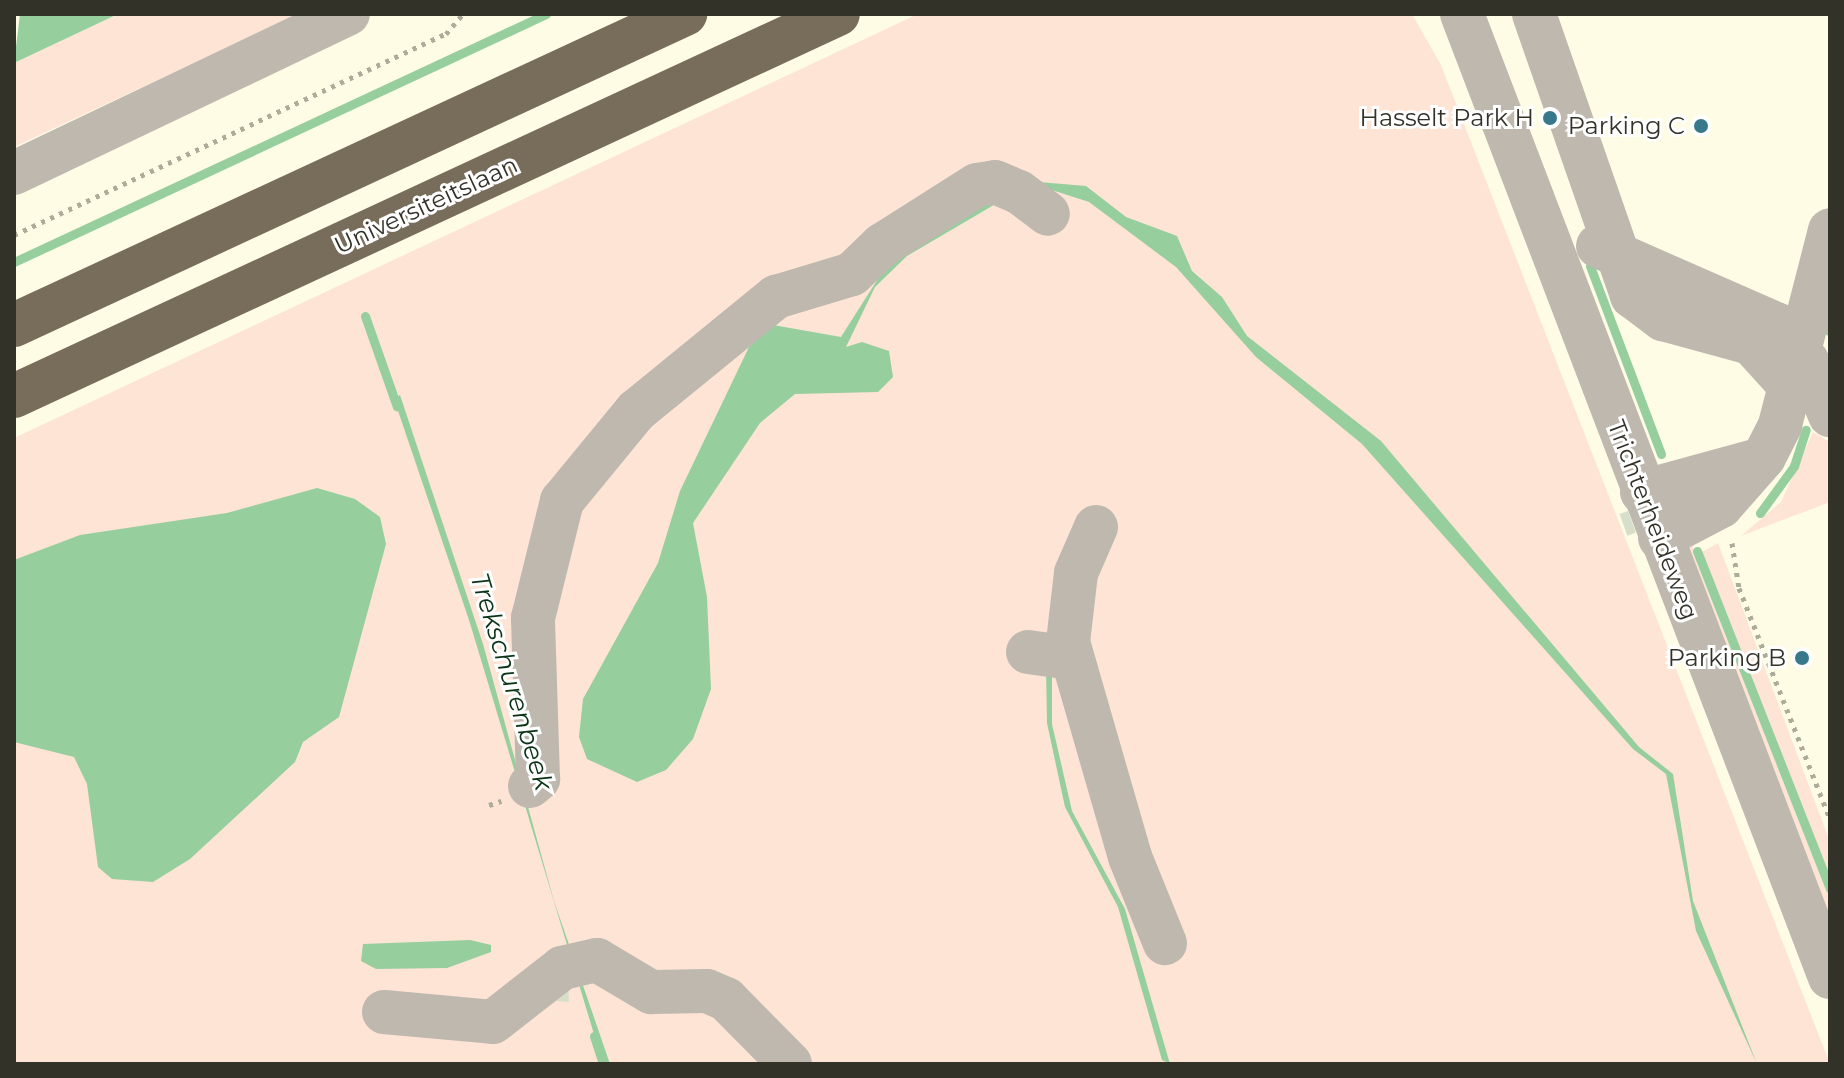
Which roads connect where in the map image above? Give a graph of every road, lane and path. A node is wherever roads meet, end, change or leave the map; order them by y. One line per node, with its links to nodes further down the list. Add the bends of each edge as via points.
1 (348, 14): 9 (street)
2 (463, 14): 13 (path, via 446,34)
3 (685, 14): 15 (highway)
4 (838, 14): 17 (highway, Universiteitslaan)
5 (1439, 14): 8 (street, Trichterheideweg)
6 (1462, 14): 8 (street, Trichterheideweg)
7 (1534, 14): 14 (street)
8 (1476, 64): 11 (street, Trichterheideweg)
9 (14, 173)
10 (1048, 214): 26 (street, via 995,182 977,185 882,245 852,274 776,297 636,411 562,501 533,618 538,779)
11 (1540, 226): 14 (street); 20 (street, Trichterheideweg)
12 (1830, 230): 16 (street)
13 (14, 235)
14 (1615, 254): 16 (street, via 1641,305 1663,319)
15 (14, 325)
16 (1807, 365): 18 (street); 19 (street)
17 (14, 396)
18 (1830, 415)
19 (1764, 457): 20 (street, via 1708,479); 23 (street, via 1721,506)
20 (1642, 492): 23 (street, Trichterheideweg)
21 (1096, 527): 25 (street, via 1076,573)
22 (1735, 530): 28 (path, via 1731,552 1739,588)
23 (1660, 538): 30 (street, Trichterheideweg)
24 (1028, 652): 25 (street)
25 (1072, 658): 29 (street, via 1130,857)
26 (514, 794): 27 (path)
27 (489, 805)
28 (1830, 819)
29 (1165, 943)
30 (1830, 977)
31 (384, 1012): 32 (street, via 493,1022 575,964 617,965 651,992 707,991 726,999)
32 (790, 1064)

